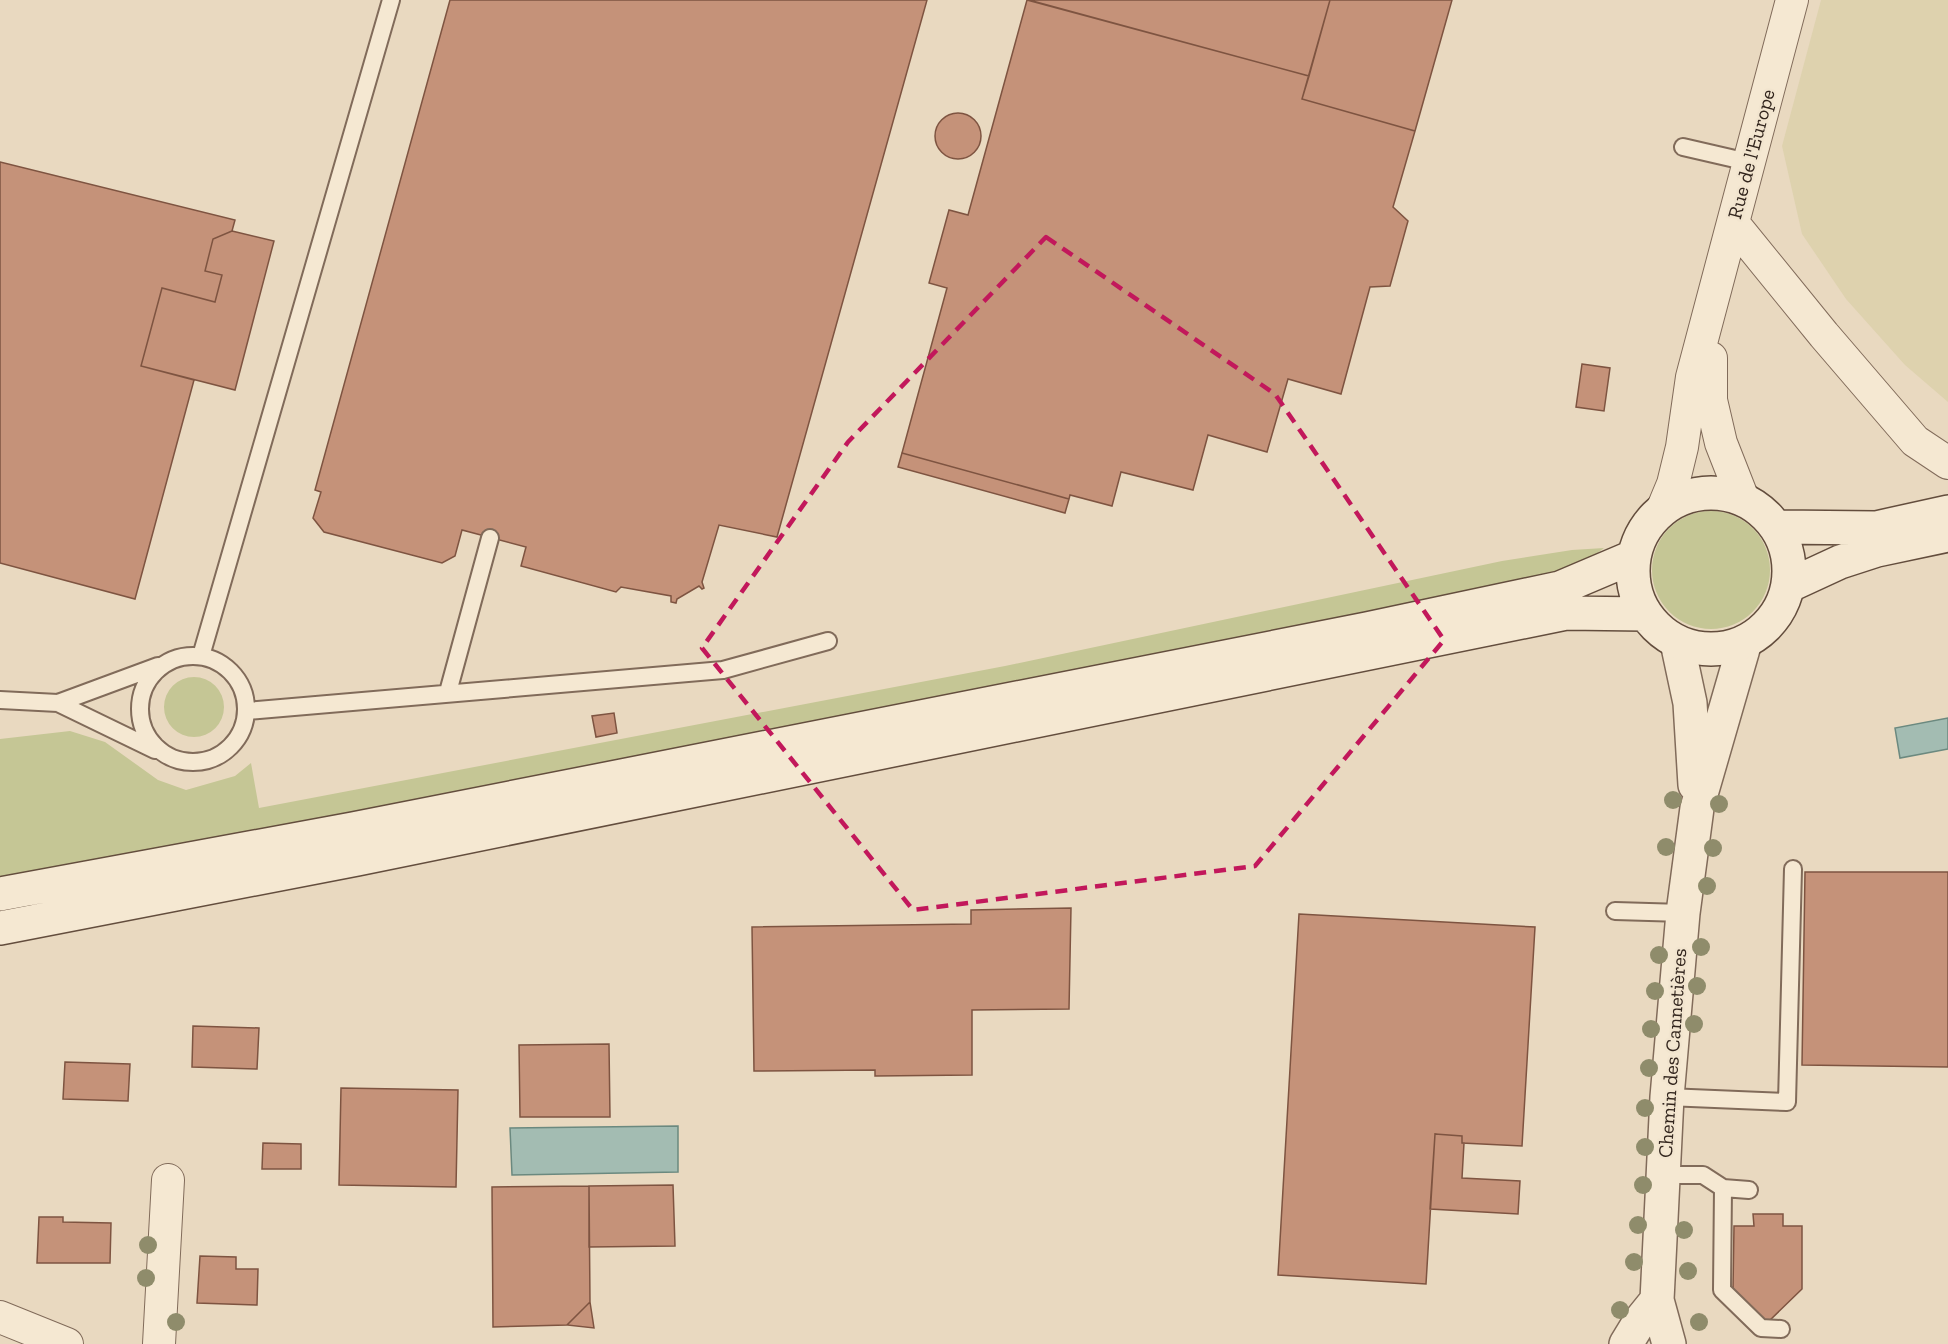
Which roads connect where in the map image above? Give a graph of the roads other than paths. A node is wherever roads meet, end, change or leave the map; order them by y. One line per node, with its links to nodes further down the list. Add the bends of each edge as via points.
1 (391, 0): 20 (lane)
2 (1792, 0): 4 (street, Rue de l'Europe)
3 (1683, 147): 4 (lane)
4 (1748, 162): 5 (street, Rue de l'Europe)
5 (1733, 223): 6 (street, Rue de l'Europe); 7 (street, via 1916,441)
6 (1710, 308): 8 (street, Rue de l'Europe, via 1711,400 1721,443); 9 (street, Rue de l'Europe, via 1692,377 1682,447)
7 (1948, 463)
8 (1743, 499): 9 (main road, via 1723,493 1702,493); 11 (main road, via 1763,512)
9 (1663, 508): 14 (main road, via 1649,522)
10 (1948, 512): 11 (main road, via 1876,528)
11 (1776, 527): 15 (main road, via 1786,547)
12 (1948, 536): 15 (main road, via 1877,550)
13 (490, 538): 22 (lane)
14 (1634, 557): 16 (main road, via 1632,577); 29 (main road, via 1560,588 1367,629)
15 (1788, 586): 19 (main road, via 1780,609 1765,628)
16 (1645, 614): 18 (main road); 32 (main road, via 1566,613)
17 (828, 641): 22 (lane, via 723,670)
18 (1677, 642): 19 (main road, via 1699,649 1723,649); 27 (main road, Chemin des Cannetières, via 1690,703)
19 (1745, 642): 27 (main road, Chemin des Cannetières)
20 (201, 656): 21 (lane, via 175,658); 25 (lane, via 216,660 234,675 245,695)
21 (163, 664): 24 (lane); 26 (lane, via 143,689 140,720 146,736)
22 (448, 692): 25 (lane)
23 (0, 700): 24 (lane)
24 (58, 703): 26 (lane)
25 (247, 711): 26 (lane, via 234,744 220,755 204,762 186,763)
26 (169, 757)
27 (1696, 808): 31 (main road, Chemin des Cannetières)
28 (1793, 869): 33 (lane, via 1787,1102)
29 (0, 894)
30 (1615, 911): 31 (lane)
31 (1683, 913): 33 (main road, Chemin des Cannetières)
32 (0, 928)
33 (1667, 1098): 34 (main road, Chemin des Cannetières)
34 (1664, 1174): 36 (lane, via 1702,1175); 38 (main road, Chemin des Cannetières)
35 (168, 1180): 42 (street)
36 (1723, 1188): 37 (lane); 40 (lane, via 1722,1290 1761,1328)
37 (1749, 1190)
38 (1657, 1300): 43 (main road); 46 (main road, Chemin des Cannetières)
39 (0, 1317): 41 (street)
40 (1781, 1329)
41 (67, 1344)
42 (159, 1344)
43 (1626, 1344)
44 (1637, 1344): 45 (main road)
45 (1657, 1344)
46 (1670, 1344)

